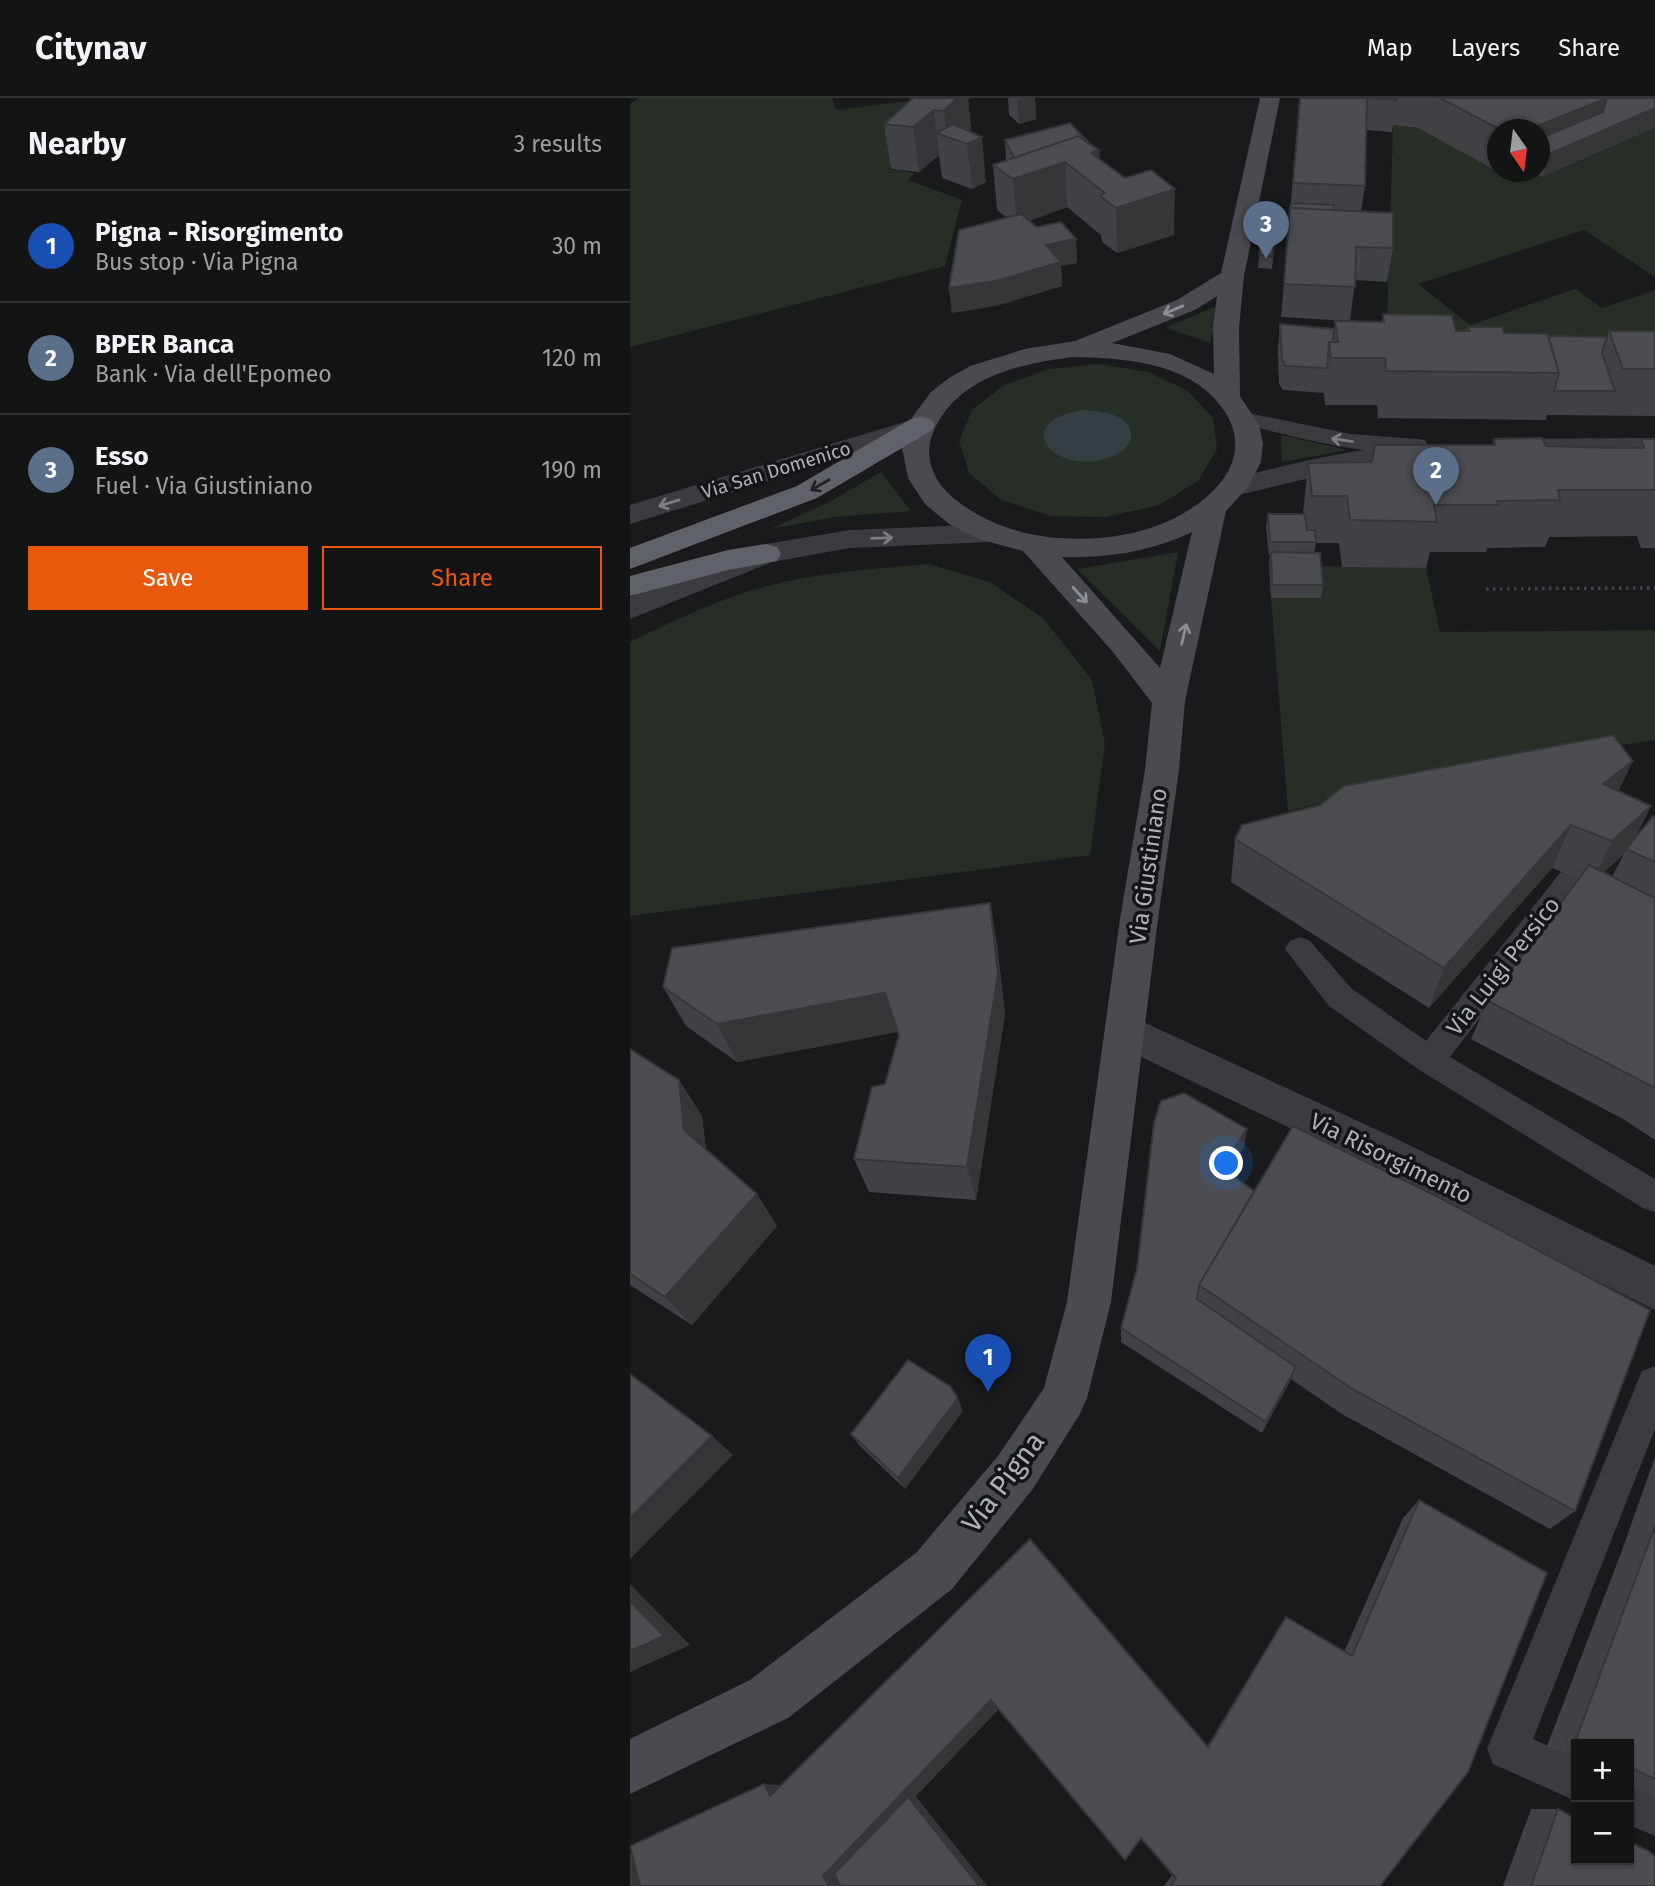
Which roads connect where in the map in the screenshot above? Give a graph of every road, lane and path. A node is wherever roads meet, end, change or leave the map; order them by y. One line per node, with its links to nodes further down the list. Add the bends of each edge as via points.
1 (1270, 98): 2 (main road)
2 (1232, 276): 3 (main road, one-way to 3, via 1186,305); 4 (main road, via 1226,328)
3 (1072, 349): 4 (main road, via 1117,350 1160,358 1197,374); 6 (main road, via 1007,360 978,372 953,387)
4 (1227, 395): 5 (main road)
5 (1243, 418): 8 (lane, one-way to 5, via 1338,440); 10 (main road, Via Giustiniano, via 1249,440 1246,464)
6 (921, 425): 11 (street, Via San Domenico, one-way to 11); 12 (main road, via 915,448 919,473 933,496 958,517); 15 (highway, one-way to 15, via 807,492)
7 (1655, 444): 8 (lane)
8 (1462, 449): 9 (street); 10 (street, via 1385,453 1324,464)
9 (1655, 451)
10 (1223, 498): 13 (main road, via 1177,529 1133,542 1083,548); 20 (main road, Via Giustiniano, one-way to 10)
11 (630, 515)
12 (991, 533): 13 (main road); 14 (street, one-way to 12, via 850,539)
13 (1034, 545): 20 (main road, one-way to 20)
14 (766, 554): 16 (highway); 19 (street)
15 (630, 559)
16 (630, 586)
17 (1655, 588): 18 (path)
18 (1486, 589)
19 (630, 608)
20 (1169, 701): 23 (main road, Via Giustiniano)
21 (1655, 923): 24 (lane, Via Luigi Persico, via 1570,881)
22 (1300, 949): 24 (lane, via 1340,997)
23 (1126, 1031): 26 (street, Via Risorgimento); 28 (main road, Via Pigna, via 1089,1302 1064,1398 1015,1473 934,1571 769,1699)
24 (1429, 1060): 25 (lane)
25 (1655, 1197)
26 (1655, 1289)
27 (1655, 1384): 29 (lane, via 1508,1749)
28 (630, 1767)
29 (1571, 1778)
30 (1634, 1805): 31 (lane)
31 (1655, 1815)

